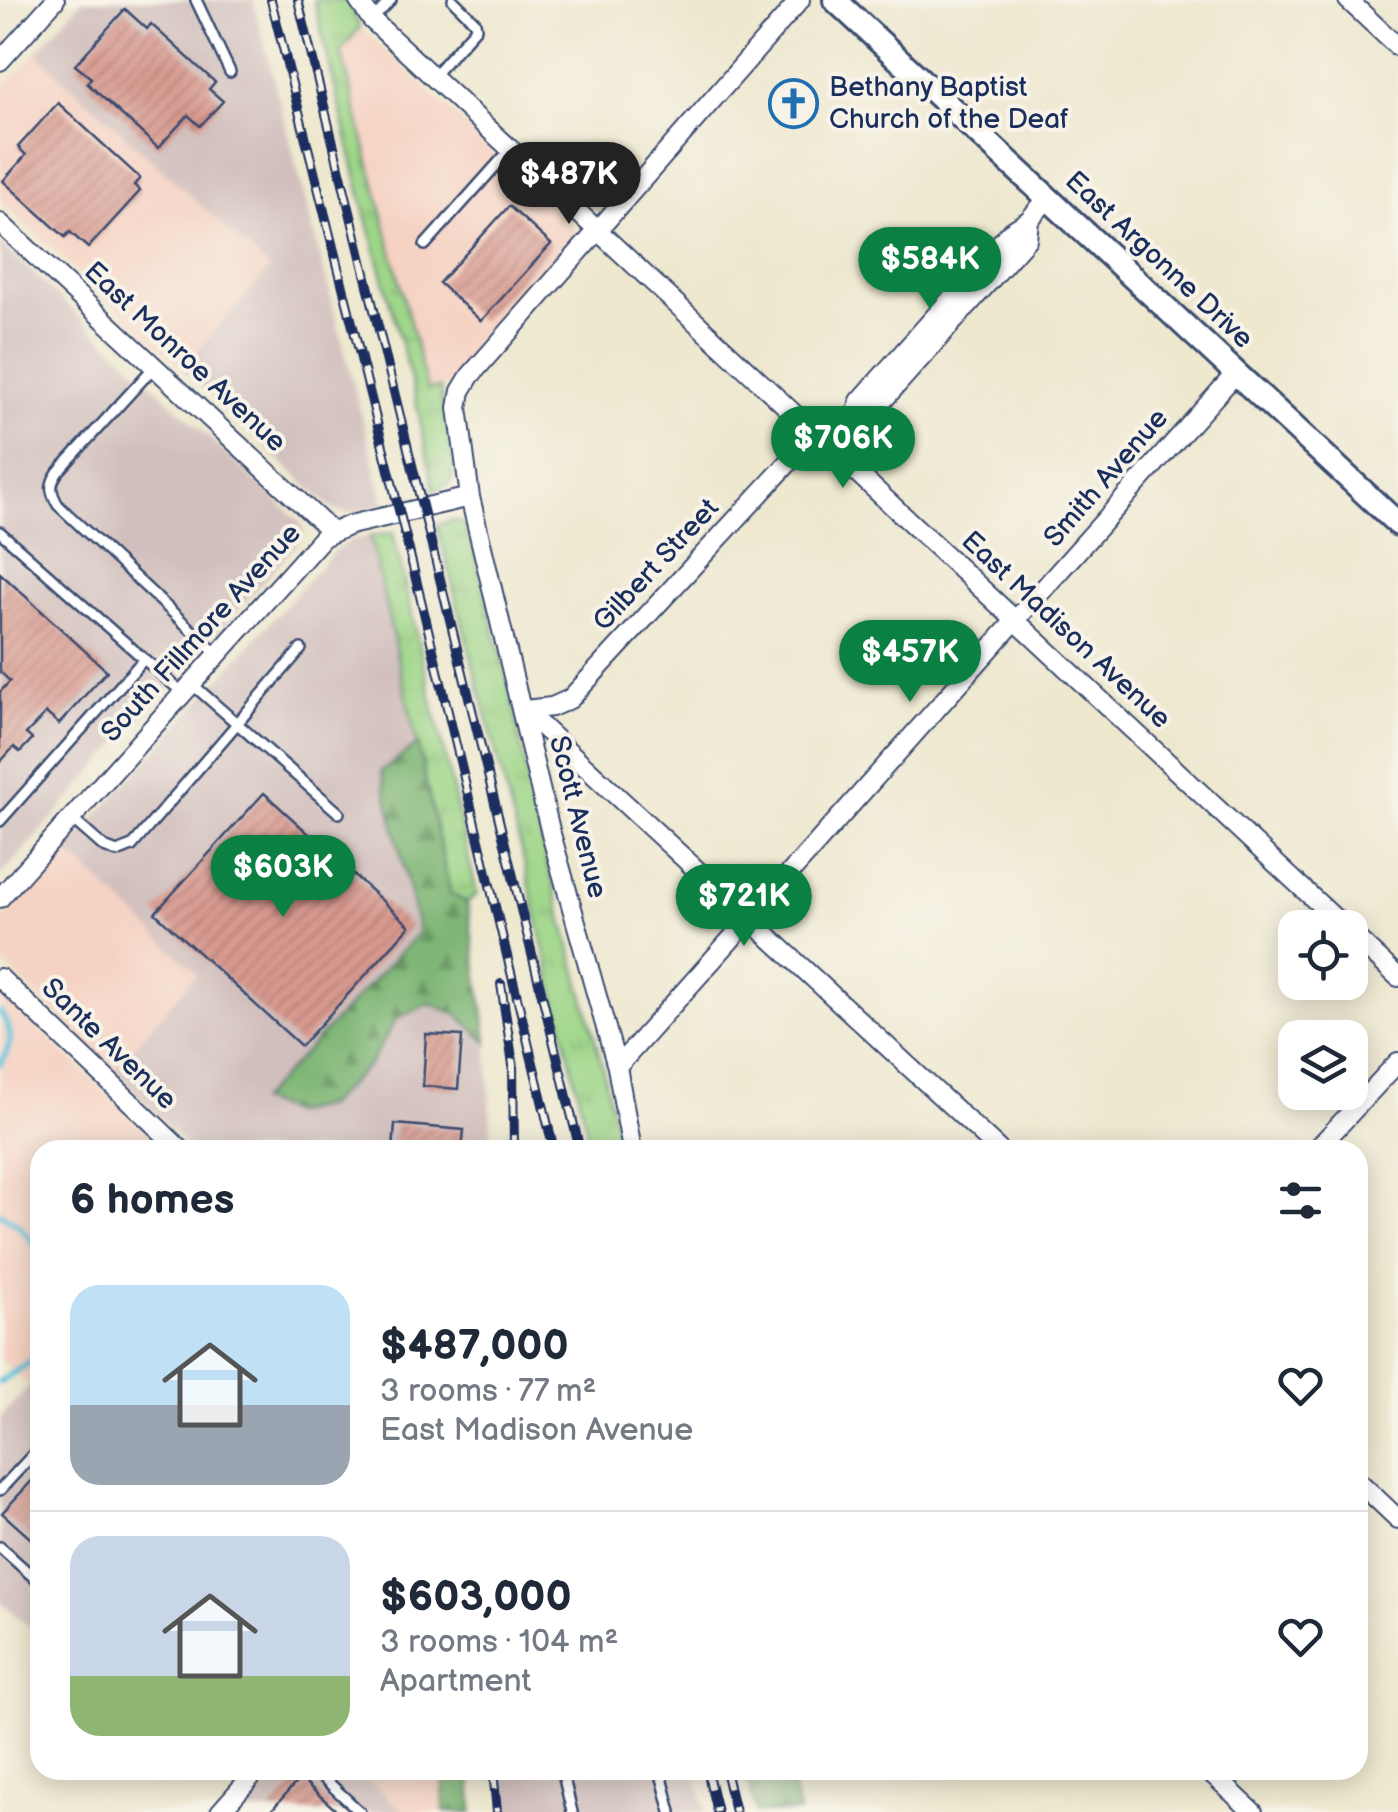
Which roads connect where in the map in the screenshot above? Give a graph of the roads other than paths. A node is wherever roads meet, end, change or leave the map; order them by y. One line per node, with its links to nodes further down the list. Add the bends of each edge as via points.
1 (55, 0): 11 (street)
2 (196, 0): 12 (lane)
3 (358, 0): 9 (street, East Madison Avenue)
4 (391, 0): 9 (lane)
5 (453, 0): 13 (lane, via 476,28)
6 (800, 0): 17 (street)
7 (835, 0): 15 (street, East Argonne Drive)
8 (1348, 0): 10 (street)
9 (372, 20): 13 (street, East Madison Avenue)
10 (1398, 47)
11 (0, 61)
12 (230, 72)
13 (432, 77): 14 (street, East Madison Avenue)
14 (509, 151): 17 (street, East Madison Avenue); 18 (lane)
15 (1048, 198): 20 (street, East Argonne Drive); 22 (street, via 860,401 854,422)
16 (0, 223): 19 (street, East Monroe Avenue)
17 (596, 233): 21 (street, East Madison Avenue); 23 (street, via 461,391)
18 (425, 245)
19 (154, 367): 26 (street, East Monroe Avenue); 29 (lane, via 58,472 50,493)
20 (1236, 373): 24 (street, East Argonne Drive); 27 (street, Smith Avenue)
21 (816, 432): 22 (street, East Madison Avenue); 32 (street, Gilbert Street, via 570,699)
22 (832, 448): 27 (street, East Madison Avenue)
23 (470, 497): 26 (street, South Fillmore Avenue); 32 (street, Scott Avenue)
24 (1398, 524)
25 (0, 532): 30 (lane)
26 (332, 532): 29 (street, South Fillmore Avenue)
27 (1016, 622): 38 (street, East Madison Avenue); 39 (street, Smith Avenue)
28 (302, 649): 33 (lane)
29 (218, 655): 31 (street, South Fillmore Avenue)
30 (144, 659): 31 (lane); 36 (lane)
31 (187, 689): 33 (lane); 35 (street, South Fillmore Avenue)
32 (524, 710): 39 (street); 44 (street, Scott Avenue, via 551,834)
33 (238, 725): 34 (lane); 35 (lane, via 132,846 118,852 104,846)
34 (340, 813)
35 (72, 818): 37 (street, South Fillmore Avenue)
36 (0, 821)
37 (0, 898)
38 (1326, 910)
39 (749, 921): 44 (street, Smith Avenue); 47 (street)
40 (1368, 949): 41 (street, East Madison Avenue)
41 (1398, 977)
42 (0, 978): 45 (street, Sante Avenue)
43 (1398, 1062): 48 (street)
44 (617, 1067): 46 (street, Scott Avenue)
45 (170, 1140)
46 (630, 1140)
47 (988, 1140)
48 (1325, 1140)
49 (30, 1458): 50 (lane)
50 (0, 1490)
51 (1368, 1490): 52 (street)
52 (1398, 1519)
53 (0, 1547): 54 (lane)
54 (30, 1574)
55 (246, 1780): 60 (street)
56 (326, 1780): 61 (lane)
57 (564, 1780): 62 (lane)
58 (663, 1780): 63 (lane)
59 (1219, 1780): 64 (street)
60 (220, 1812)
61 (360, 1812)
62 (572, 1812)
63 (671, 1812)
64 (1253, 1812)

